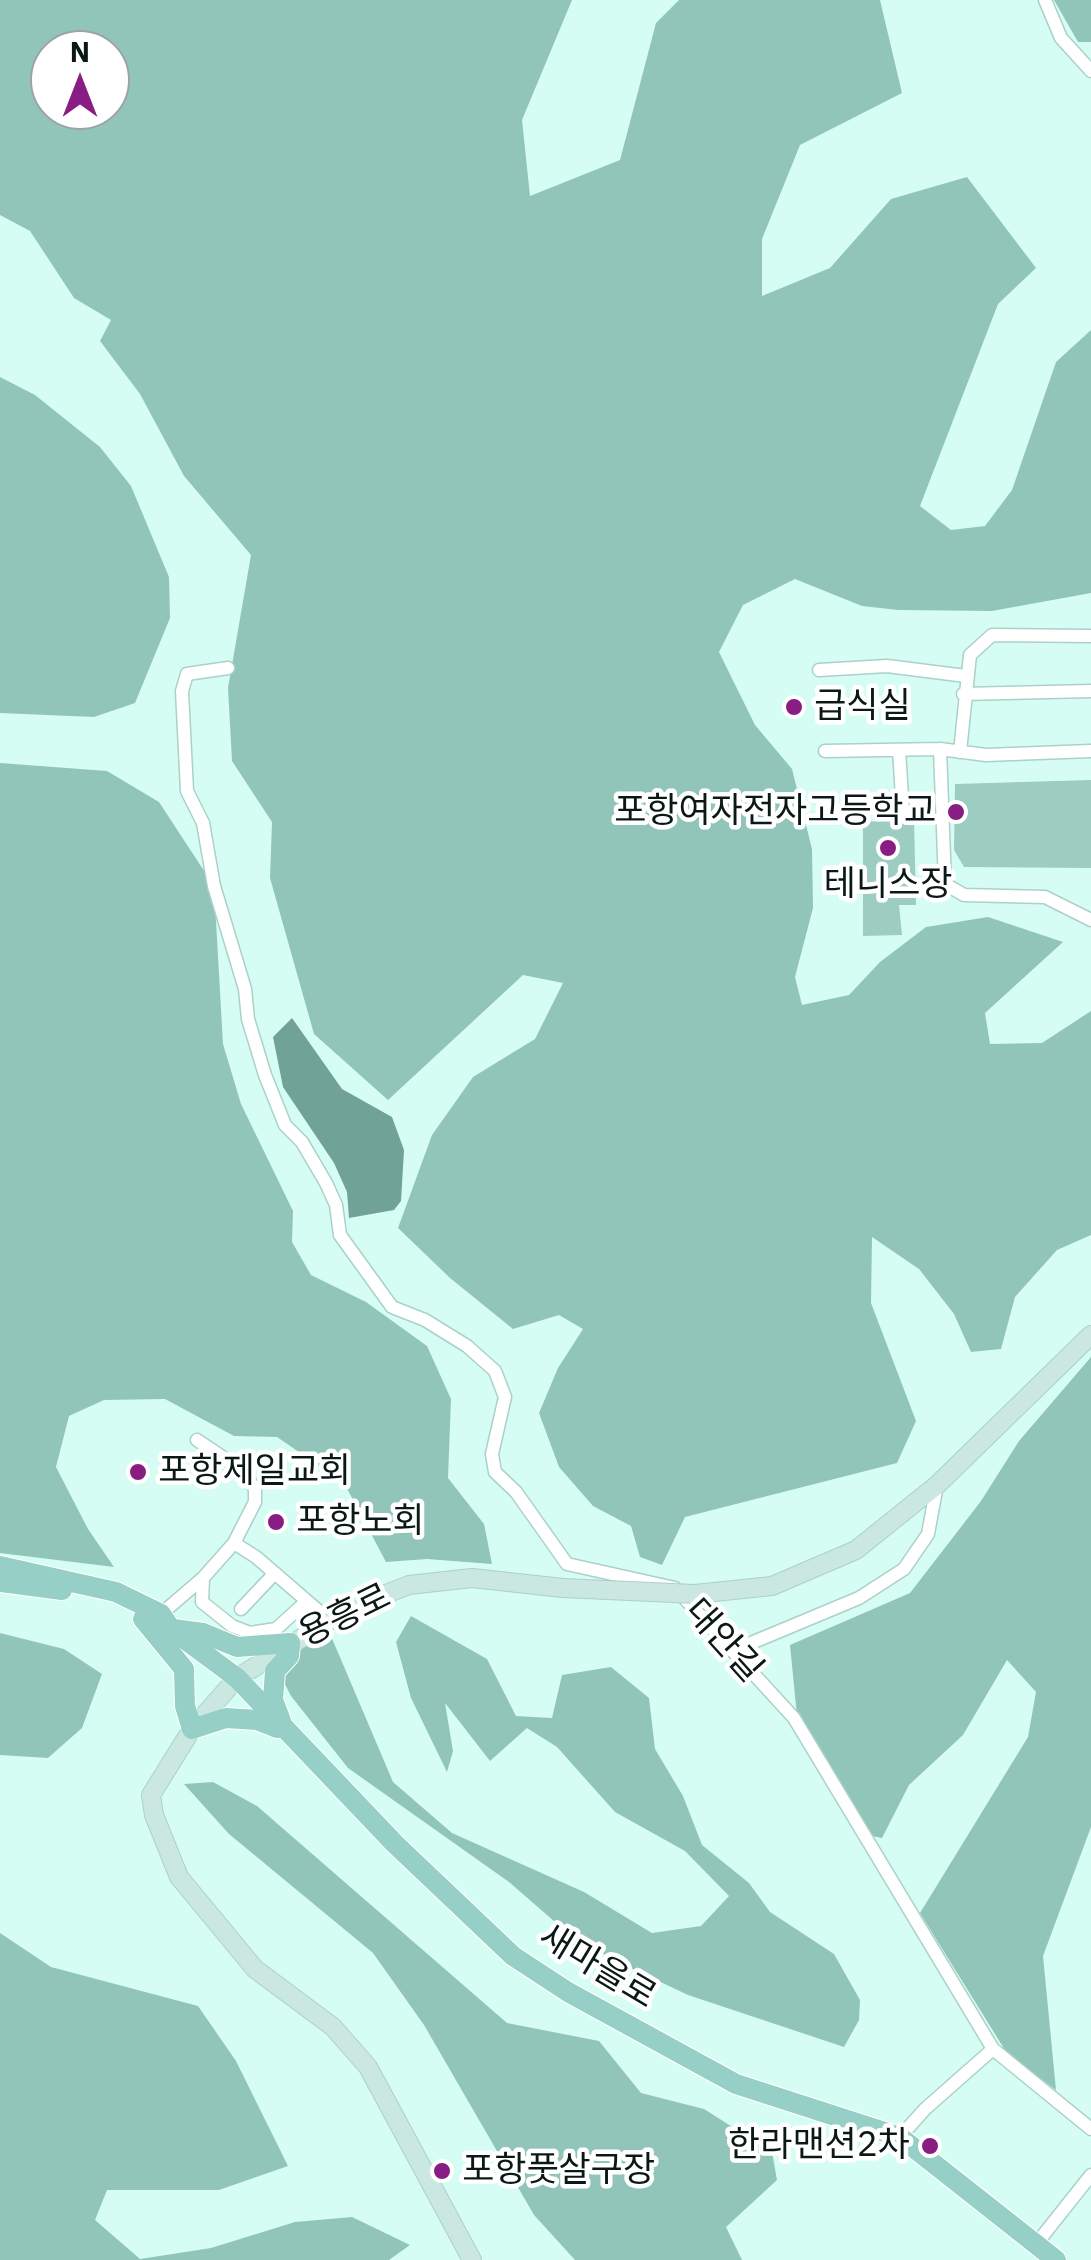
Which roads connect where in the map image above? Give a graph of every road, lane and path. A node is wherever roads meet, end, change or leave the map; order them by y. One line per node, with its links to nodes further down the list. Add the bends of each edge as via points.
1 (1045, 0): 2 (street, via 1061,38)
2 (1091, 71)
3 (1091, 636): 6 (street, via 992,636 970,655)
4 (228, 668): 29 (street, 대안길, via 186,674 187,792 204,824 265,1075 285,1125 326,1183 340,1236 392,1307 468,1346 495,1371 506,1397 492,1454 495,1472 567,1564 675,1588)
5 (819, 670): 6 (street, via 887,666)
6 (966, 676): 8 (street)
7 (1091, 691): 8 (street)
8 (963, 694): 13 (street)
9 (940, 749): 10 (street); 13 (street); 15 (street, via 946,884 964,895 1045,897)
10 (899, 750): 11 (street); 14 (street)
11 (825, 751)
12 (1091, 751): 13 (street)
13 (960, 752)
14 (903, 812)
15 (1091, 920)
16 (1091, 1335): 18 (main road, 용흥로)
17 (197, 1440): 19 (street, via 256,1488)
18 (937, 1485): 26 (main road, 용흥로, bridge, via 856,1550 772,1586 696,1594 472,1578 408,1586); 29 (street, via 928,1534 904,1569 860,1598)
19 (234, 1543): 21 (street); 22 (street)
20 (0, 1566): 27 (main road, 새마을로, via 116,1592)
21 (274, 1574): 24 (street); 25 (street)
22 (203, 1578): 24 (street, via 202,1602 250,1632 276,1630); 27 (street)
23 (0, 1582): 27 (main road, 새마을로, via 93,1595)
24 (307, 1601): 26 (street)
25 (241, 1608)
26 (329, 1620): 28 (main road, 용흥로)
27 (158, 1621): 28 (main road, via 236,1647); 30 (main road, 새마을로); 31 (main road, via 184,1669)
28 (290, 1643): 30 (main road, 용흥로); 32 (main road, via 289,1656 275,1671)
29 (732, 1651): 33 (street, 대안길, via 794,1718)
30 (237, 1678): 31 (main road, 용흥로); 32 (main road, 새마을로)
31 (192, 1729): 32 (main road, via 242,1718); 38 (main road, 용흥로, via 151,1795 179,1878 255,1969 333,2027 368,2067)
32 (284, 1730): 35 (main road, 새마을로, via 500,1943 568,1992 736,2084)
33 (992, 2049): 34 (street, 대안길); 35 (street)
34 (1091, 2129)
35 (900, 2137): 37 (main road, 새마을로)
36 (1091, 2175): 37 (street)
37 (1037, 2243): 39 (main road, 새마을로)
38 (472, 2260)
39 (1056, 2260)

